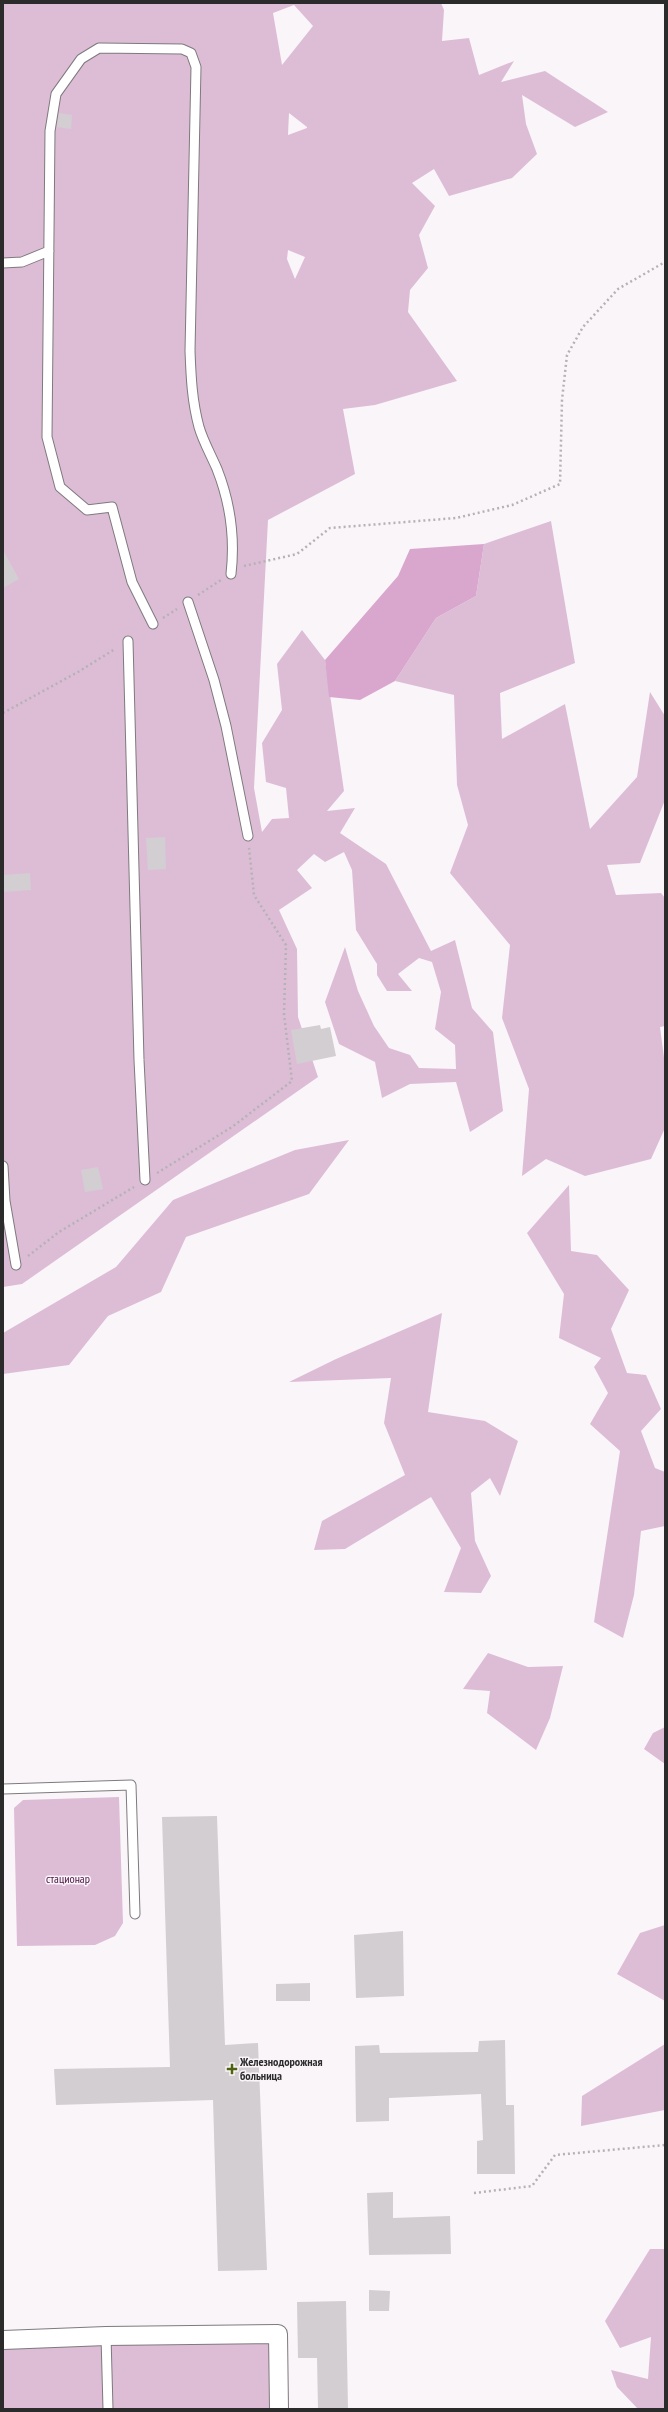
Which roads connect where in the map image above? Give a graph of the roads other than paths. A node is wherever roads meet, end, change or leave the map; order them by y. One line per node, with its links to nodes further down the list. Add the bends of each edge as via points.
1 (49, 251): 2 (lane, via 22,262); 3 (lane, via 52,123 56,94 81,59 99,48 182,49 191,53 196,67 190,351 192,395 199,428 218,470 228,507 232,538); 5 (lane, via 47,437 58,480 60,487 87,510 112,507 132,582)
2 (3, 263)
3 (231, 574)
4 (188, 602): 7 (lane, via 220,703)
5 (153, 624)
6 (128, 641): 9 (lane, via 139,1060)
7 (248, 836)
8 (3, 1166): 10 (lane, via 5,1201)
9 (145, 1180)
10 (16, 1265)
11 (3, 1789): 12 (lane, via 131,1785)
12 (135, 1914)
13 (106, 2336): 14 (street); 15 (lane); 16 (street, via 278,2334)
14 (3, 2340)
15 (108, 2409)
16 (279, 2409)

